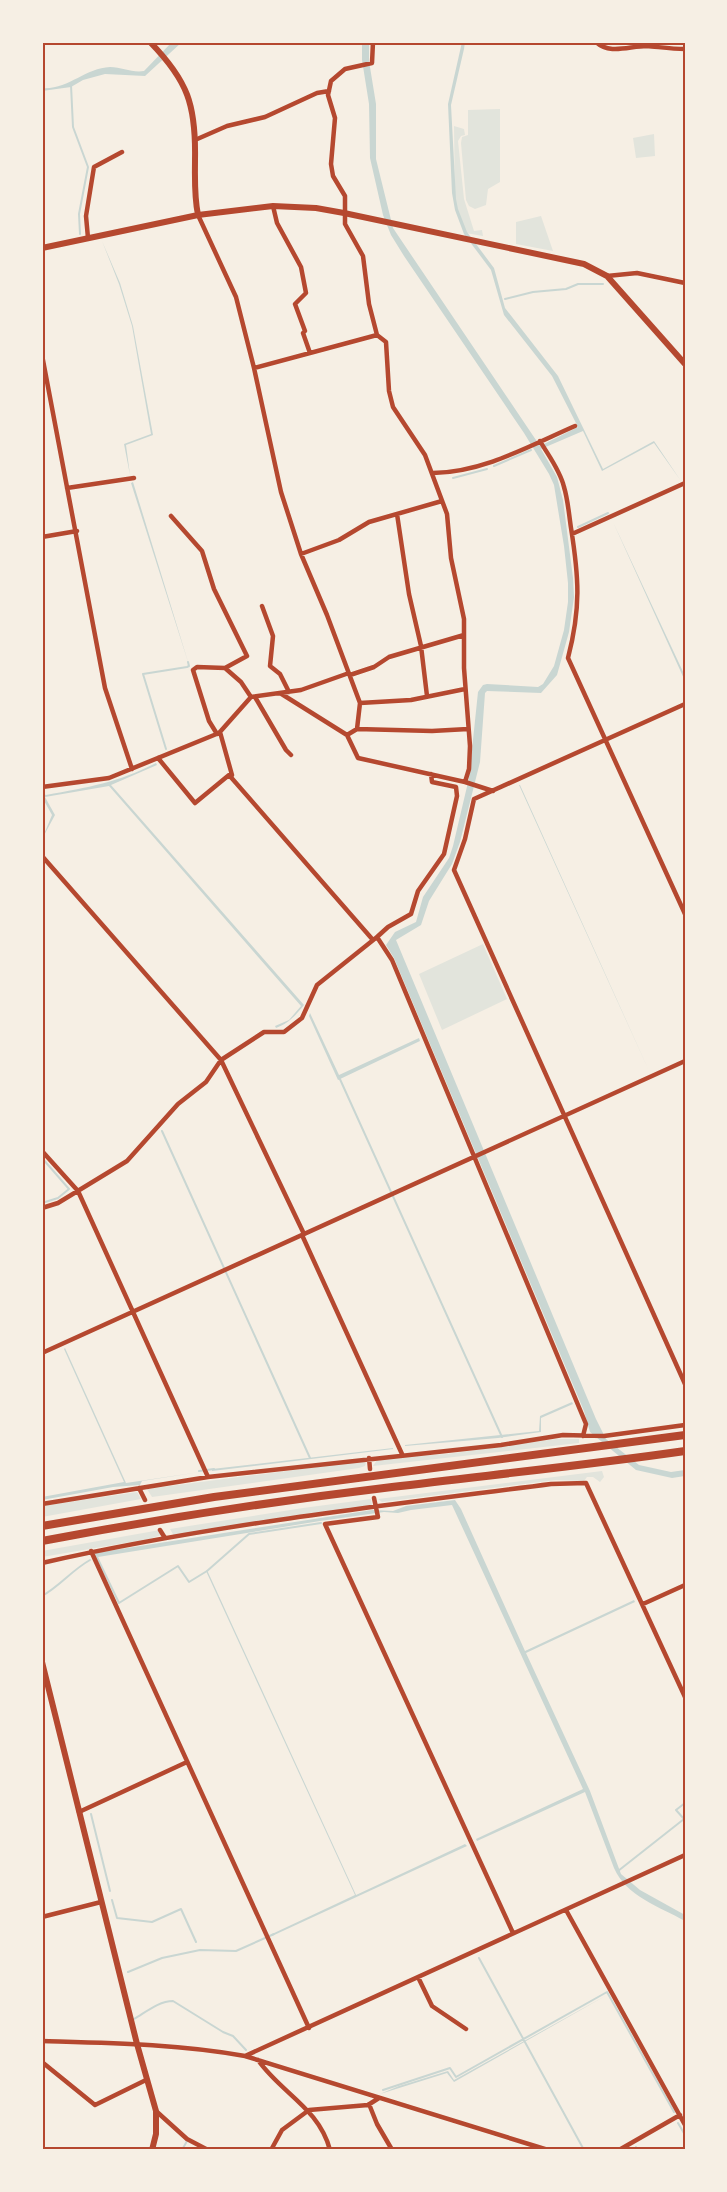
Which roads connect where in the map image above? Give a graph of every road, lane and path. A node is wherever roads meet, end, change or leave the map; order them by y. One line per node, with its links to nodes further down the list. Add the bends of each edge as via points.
1 (150, 42): 6 (main road, via 184,88 192,107)
2 (373, 42): 5 (street, via 371,63 345,69 331,81)
3 (596, 42): 4 (street, via 612,50 647,46)
4 (685, 49)
5 (329, 91): 6 (street); 9 (street, via 334,118 331,164 345,196)
6 (195, 140): 10 (main road)
7 (122, 152): 11 (street, via 94,167 86,216)
8 (273, 206): 9 (main road); 10 (main road); 16 (street, via 277,223 301,267 306,293 295,304)
9 (344, 213): 13 (main road, via 584,264); 15 (street, via 345,224 363,256)
10 (198, 215): 11 (main road); 19 (street, via 236,297)
11 (88, 238): 12 (main road)
12 (42, 248)
13 (607, 276): 14 (street, via 638,273); 18 (main road)
14 (685, 283)
15 (377, 335): 16 (street); 22 (street, via 387,342 393,407 426,454)
16 (310, 353): 19 (street)
17 (42, 355): 25 (street)
18 (685, 364)
19 (254, 368): 32 (street, via 281,492)
20 (575, 426): 21 (street)
21 (539, 441): 22 (street, via 489,464 454,473); 30 (street, via 564,486)
22 (433, 473): 26 (street)
23 (134, 478): 25 (street)
24 (685, 483): 30 (street)
25 (67, 488): 29 (street)
26 (442, 501): 27 (street); 34 (street)
27 (397, 514): 32 (street, via 369,522 339,540); 35 (street)
28 (171, 516): 36 (street, via 202,551 214,589 247,656)
29 (77, 531): 31 (street); 52 (street, via 105,688)
30 (572, 534): 49 (street, via 579,601 568,658)
31 (42, 537)
32 (300, 554): 37 (street)
33 (262, 606): 39 (street, via 273,636 270,666 280,674)
34 (464, 635): 35 (street); 38 (street)
35 (421, 646): 37 (street); 41 (street)
36 (225, 668): 42 (street); 47 (street, via 193,670 209,721)
37 (349, 674): 39 (street); 43 (street)
38 (465, 688): 41 (street); 46 (street)
39 (289, 692): 40 (street)
40 (280, 693): 42 (street); 48 (street)
41 (427, 696): 43 (street)
42 (253, 697): 47 (street); 50 (street)
43 (360, 703): 45 (street)
44 (685, 704): 49 (street)
45 (357, 729): 46 (street); 48 (street)
46 (468, 729): 55 (street, via 469,769)
47 (219, 733): 51 (street); 54 (street)
48 (347, 735): 53 (street, via 358,758)
49 (606, 740): 57 (street); 59 (street)
50 (291, 755)
51 (158, 758): 52 (street); 54 (street, via 195,803 229,775)
52 (132, 769): 56 (street, via 109,778)
53 (431, 774): 55 (street); 60 (street, via 432,782 456,787 444,854 418,891 411,914)
54 (232, 779): 60 (street)
55 (465, 782): 57 (street)
56 (42, 787)
57 (493, 791): 63 (street, via 474,799 454,870)
58 (42, 856): 61 (street)
59 (685, 914)
60 (375, 938): 61 (street, via 317,986 302,1018 284,1032 264,1032); 65 (street, via 392,960)
61 (221, 1060): 66 (street, via 206,1082 178,1104 127,1161); 68 (street)
62 (685, 1061): 63 (street)
63 (564, 1116): 65 (street); 71 (street)
64 (42, 1151): 66 (street)
65 (474, 1157): 68 (street); 74 (street, via 586,1424)
66 (78, 1191): 67 (street); 69 (street)
67 (42, 1208)
68 (303, 1235): 69 (street); 76 (street)
69 (134, 1312): 70 (street); 79 (street)
70 (42, 1353)
71 (685, 1384)
72 (685, 1425): 74 (street)
73 (685, 1435): 85 (highway, via 214,1497)
74 (583, 1436): 76 (street)
75 (685, 1451): 88 (highway, via 390,1487)
76 (402, 1454): 77 (street)
77 (369, 1458): 78 (street); 79 (street)
78 (370, 1469)
79 (208, 1477): 80 (street)
80 (138, 1488): 82 (street); 83 (street)
81 (374, 1498): 84 (street)
82 (145, 1500)
83 (42, 1504)
84 (376, 1507): 87 (street); 92 (street, via 586,1483); 101 (street, via 378,1517 325,1524)
85 (42, 1526)
86 (160, 1530): 87 (street)
87 (165, 1538): 89 (street)
88 (42, 1541)
89 (91, 1552): 90 (street); 95 (street)
90 (42, 1563)
91 (685, 1585): 92 (street)
92 (643, 1604): 94 (street)
93 (42, 1662): 96 (main road)
94 (685, 1697)
95 (187, 1762): 96 (street); 103 (street)
96 (78, 1812): 98 (main road)
97 (685, 1855): 99 (street)
98 (101, 1902): 100 (street); 106 (main road)
99 (566, 1910): 101 (street); 115 (street)
100 (42, 1917)
101 (513, 1933): 102 (street)
102 (418, 1977): 103 (street); 104 (street, via 432,2006)
103 (309, 2028): 107 (street)
104 (466, 2029)
105 (42, 2041): 106 (street)
106 (136, 2044): 107 (street, via 209,2049); 110 (main road)
107 (245, 2056): 108 (street)
108 (258, 2060): 111 (street); 113 (street)
109 (42, 2062): 110 (street, via 96,2105)
110 (147, 2080): 114 (main road)
111 (379, 2098): 112 (street); 122 (street)
112 (369, 2104): 113 (street); 117 (street)
113 (309, 2110): 120 (street, via 282,2130); 121 (street)
114 (156, 2112): 118 (main road); 119 (street, via 187,2139)
115 (680, 2115): 116 (street); 123 (street)
116 (685, 2125)
117 (391, 2148)
118 (153, 2150)
119 (208, 2150)
120 (271, 2150)
121 (330, 2150)
122 (548, 2150)
123 (619, 2150)

